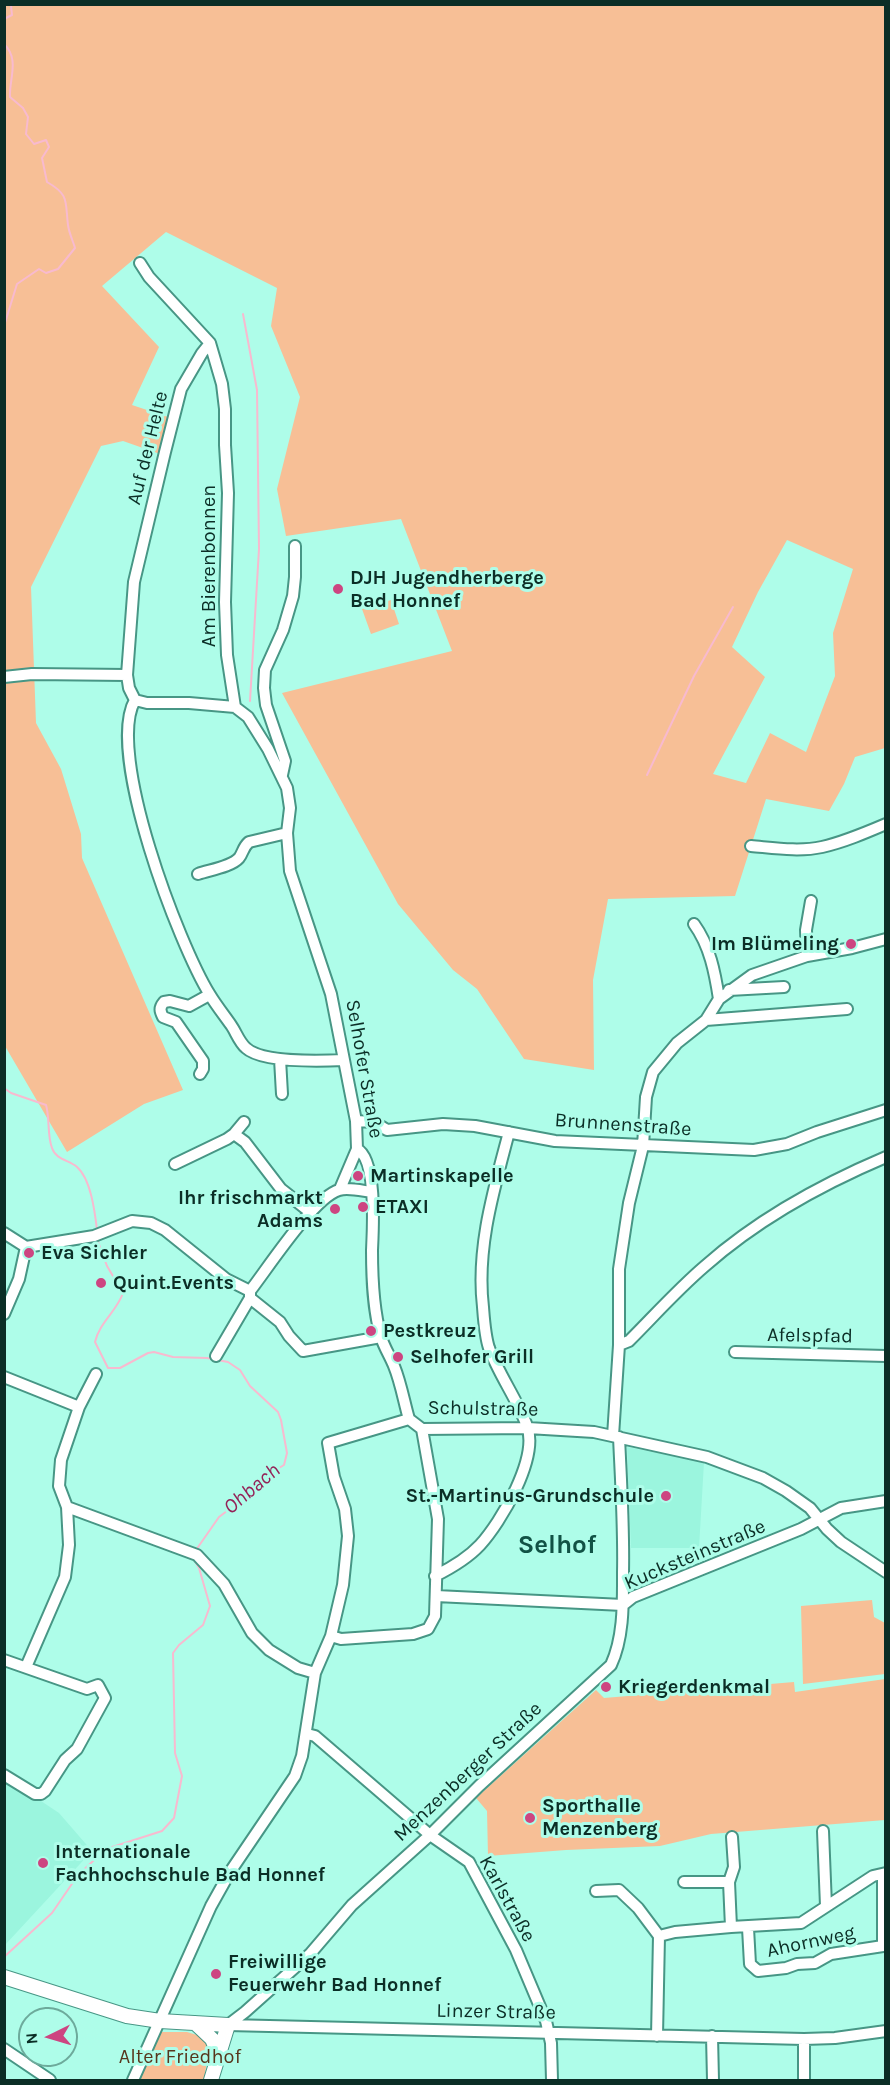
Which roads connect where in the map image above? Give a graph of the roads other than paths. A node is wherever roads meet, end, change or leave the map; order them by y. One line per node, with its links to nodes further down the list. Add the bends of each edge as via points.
1 (140, 263): 2 (street)
2 (210, 343): 4 (street, Auf der Helte, via 181,389 165,452 134,582); 7 (street, Am Bierenbonnen, via 225,409 225,602 227,655)
3 (295, 546): 8 (street, Selhofer Straße, via 292,596 283,630 267,663 264,688 285,761)
4 (128, 675): 5 (street); 6 (street, Auf der Helte)
5 (4, 677)
6 (135, 700): 7 (street); 19 (street, via 129,710 131,773 148,843 175,921)
7 (235, 707): 8 (street, via 248,717)
8 (282, 775): 10 (street, Selhofer Straße, via 290,808)
9 (885, 824): 11 (street, via 820,847)
10 (287, 833): 12 (street, via 249,842 236,861); 24 (street, Selhofer Straße, via 290,871 332,994)
11 (751, 846)
12 (198, 874)
13 (811, 901): 16 (street)
14 (694, 924): 20 (street, via 710,954)
15 (885, 939): 16 (street)
16 (807, 956): 18 (street, via 752,975)
17 (784, 987): 18 (street)
18 (729, 990): 20 (street)
19 (209, 994): 23 (street, via 245,1048); 25 (street, via 189,1006 170,1001 160,1006 163,1017 176,1022 203,1061)
20 (719, 999): 22 (street)
21 (847, 1009): 22 (street)
22 (706, 1020): 32 (street, Menzenberger Straße, via 677,1043 652,1072)
23 (280, 1059): 24 (street); 26 (street)
24 (344, 1060): 28 (street, Selhofer Straße)
25 (200, 1074)
26 (282, 1094)
27 (885, 1110): 32 (street, Brunnenstraße, via 787,1144 754,1150)
28 (356, 1121): 30 (street, Brunnenstraße, via 374,1122 387,1130 443,1124); 33 (street, Selhofer Straße)
29 (244, 1122): 31 (street)
30 (509, 1132): 32 (street, Brunnenstraße, via 555,1141); 52 (street, via 485,1236 483,1306 489,1347)
31 (234, 1134): 35 (street); 38 (street, via 245,1142 281,1189)
32 (643, 1146): 44 (street, Menzenberger Straße, via 619,1269)
33 (357, 1149): 36 (street); 37 (street, Selhofer Straße, via 367,1164)
34 (885, 1157): 44 (street, via 815,1190 742,1236 704,1266)
35 (175, 1164)
36 (340, 1189): 37 (street); 38 (street)
37 (372, 1192): 43 (street, Selhofer Straße, via 372,1279)
38 (310, 1212): 41 (street)
39 (4, 1233): 40 (street)
40 (26, 1247): 41 (street, via 97,1235 132,1221 151,1223); 42 (street, via 19,1279)
41 (250, 1295): 43 (street, via 280,1322 303,1351); 46 (street)
42 (4, 1314)
43 (381, 1338): 51 (street, Selhofer Straße)
44 (619, 1347): 54 (street, Menzenberger Straße)
45 (735, 1352): 47 (street, Afelspfad)
46 (216, 1356)
47 (885, 1356)
48 (96, 1374): 50 (street)
49 (4, 1377): 50 (street)
50 (79, 1407): 56 (street, via 61,1460 59,1486)
51 (409, 1419): 53 (street, Schulstraße); 62 (street, Schulstraße, via 328,1443 348,1536 343,1585)
52 (528, 1428): 53 (street, Schulstraße); 54 (street, Schulstraße); 59 (street, via 525,1468 498,1522 458,1564)
53 (422, 1429): 59 (street, via 438,1520)
54 (616, 1436): 57 (street, Schulstraße, via 732,1464 786,1491 810,1508); 61 (street, Menzenberger Straße, via 624,1527)
55 (885, 1501): 57 (street, Kucksteinstraße, via 841,1508)
56 (67, 1507): 64 (street, via 69,1545 65,1577); 65 (street, via 194,1553 224,1584 252,1633 269,1650)
57 (819, 1520): 58 (street, Schulstraße, via 841,1542); 61 (street, Kucksteinstraße)
58 (885, 1572)
59 (435, 1576): 60 (street)
60 (436, 1596): 61 (street, Kucksteinstraße); 62 (street, via 435,1616 428,1629 340,1639)
61 (623, 1605): 69 (street, Menzenberger Straße, via 611,1665)
62 (331, 1636): 65 (street)
63 (4, 1660): 64 (street)
64 (26, 1667): 67 (street, via 87,1689 98,1685 105,1698 77,1749 64,1760 41,1794)
65 (315, 1674): 66 (street)
66 (307, 1734): 69 (street, Karlstraße, via 315,1736); 81 (street, via 294,1776 211,1906)
67 (4, 1775)
68 (822, 1831): 75 (street)
69 (430, 1835): 83 (street, Menzenberger Straße, via 352,1905 310,1954); 85 (street, Karlstraße, via 469,1862 516,1950)
70 (732, 1837): 73 (street, via 734,1867)
71 (884, 1874): 75 (street, via 873,1876); 79 (street, Ahornweg)
72 (684, 1882): 73 (street)
73 (729, 1882): 76 (street)
74 (596, 1891): 78 (street, via 619,1890)
75 (826, 1906): 77 (street, via 801,1923)
76 (731, 1927): 77 (street); 78 (street)
77 (748, 1928): 79 (street, Ahornweg, via 750,1964 758,1971 815,1963 831,1954)
78 (659, 1936): 86 (street)
79 (884, 1948)
80 (4, 1977): 81 (main road, Linzer Straße, via 115,2012)
81 (160, 2021): 82 (main road, Linzer Straße); 92 (street)
82 (195, 2023): 83 (main road, Linzer Straße); 90 (main road, via 212,2039)
83 (228, 2025): 85 (street, Linzer Straße); 90 (main road)
84 (885, 2031): 88 (street, Linzer Straße)
85 (549, 2033): 86 (street, Linzer Straße); 94 (street, Karlstraße)
86 (657, 2036): 87 (street, Linzer Straße)
87 (712, 2036): 88 (street, Linzer Straße); 95 (street)
88 (804, 2039): 96 (street)
89 (4, 2049): 91 (street)
90 (218, 2053): 93 (main road)
91 (50, 2080)
92 (133, 2080)
93 (211, 2080)
94 (552, 2080)
95 (713, 2080)
96 (804, 2080)

